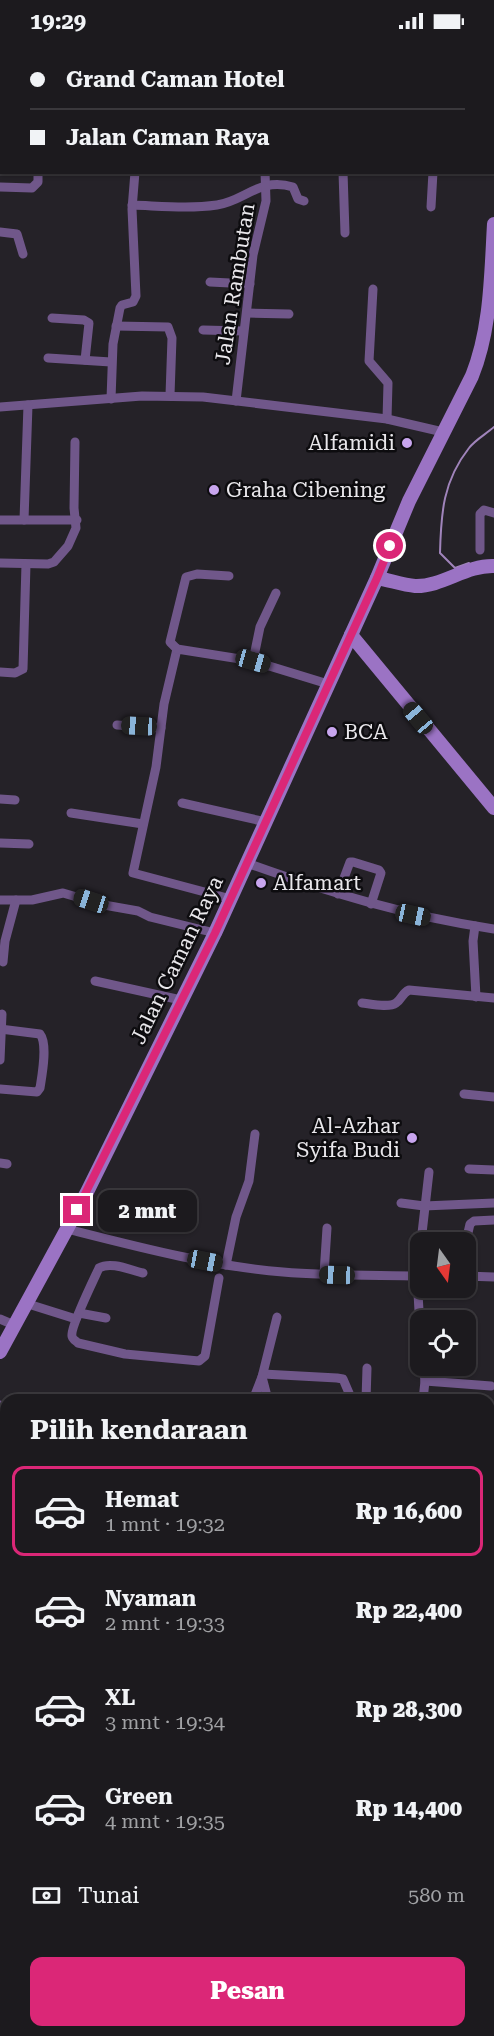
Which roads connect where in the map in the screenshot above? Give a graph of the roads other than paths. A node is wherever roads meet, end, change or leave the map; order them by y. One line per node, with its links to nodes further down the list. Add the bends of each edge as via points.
1 (38, 174): 7 (street, via 38,182 32,188)
2 (135, 174): 9 (street)
3 (265, 174): 6 (street, Jalan Rambutan)
4 (343, 174): 13 (street)
5 (433, 174): 10 (street)
6 (266, 185): 8 (street, via 293,187 298,199); 9 (street, via 221,205); 16 (street, Jalan Rambutan)
7 (0, 187)
8 (304, 201)
9 (132, 205): 21 (street, via 136,296 131,304 121,306)
10 (431, 207)
11 (494, 224): 33 (main road, Jalan Caman Raya, via 487,311 478,362)
12 (0, 232): 14 (street, via 17,234)
13 (345, 233)
14 (23, 254)
15 (210, 282): 16 (street)
16 (250, 284): 18 (street, Jalan Rambutan)
17 (373, 289): 32 (street, via 369,361 388,383)
18 (248, 313): 19 (street); 23 (street, Jalan Rambutan)
19 (289, 314)
20 (52, 318): 25 (street, via 89,323)
21 (116, 326): 26 (street); 27 (street, via 168,327 172,338)
22 (203, 330): 23 (street)
23 (243, 331): 29 (street, Jalan Rambutan)
24 (48, 358): 25 (street)
25 (85, 360): 26 (street)
26 (111, 362): 28 (street)
27 (170, 395): 28 (street); 29 (street)
28 (111, 399): 30 (street)
29 (236, 401): 32 (street)
30 (28, 405): 31 (street); 37 (street)
31 (0, 407)
32 (387, 419): 33 (street)
33 (443, 432): 44 (main road, Jalan Caman Raya)
34 (75, 442): 38 (street)
35 (494, 513): 39 (street, via 484,510 480,514)
36 (0, 520): 37 (street)
37 (24, 520): 38 (street)
38 (77, 520): 41 (street, via 73,538 54,562)
39 (480, 550)
40 (0, 563): 41 (street)
41 (26, 564): 49 (street, via 23,669)
42 (493, 565): 44 (main road, via 414,586)
43 (229, 576): 47 (street, via 186,577 170,642)
44 (377, 578): 46 (main road, Jalan Caman Raya)
45 (276, 593): 48 (street, via 260,627)
46 (351, 635): 50 (main road, Jalan Caman Raya); 56 (main road)
47 (177, 649): 48 (street); 52 (street)
48 (253, 661): 50 (street)
49 (0, 672)
50 (328, 684): 58 (main road, Jalan Caman Raya)
51 (117, 725): 52 (street)
52 (161, 728): 59 (street)
53 (0, 799): 54 (street)
54 (15, 800)
55 (182, 804): 58 (street)
56 (494, 808)
57 (71, 813): 59 (street)
58 (266, 822): 62 (main road, Jalan Caman Raya)
59 (143, 824): 64 (street, via 133,873)
60 (0, 843): 61 (street)
61 (29, 844)
62 (247, 862): 63 (street); 64 (main road, Jalan Caman Raya)
63 (338, 894): 67 (street); 67 (street, via 350,862 379,870)
64 (231, 899): 70 (main road, Jalan Caman Raya)
65 (0, 900): 66 (street)
66 (16, 900): 70 (street, via 63,893); 71 (street)
67 (370, 904): 68 (street)
68 (475, 927): 69 (street); 73 (street)
69 (494, 929)
70 (215, 933): 75 (main road, Jalan Caman Raya)
71 (3, 962)
72 (95, 981): 75 (street)
73 (476, 997): 74 (street); 76 (street, via 409,990 396,1004)
74 (494, 998)
75 (181, 1000): 92 (main road, Jalan Caman Raya)
76 (362, 1003)
77 (2, 1014): 78 (street)
78 (1, 1029): 79 (street); 80 (street, via 40,1034 44,1044 37,1092)
79 (0, 1060)
80 (0, 1089)
81 (464, 1094): 82 (street)
82 (494, 1097)
83 (255, 1134): 95 (street, via 249,1181 236,1217)
84 (469, 1169): 85 (street)
85 (494, 1170)
86 (429, 1172): 89 (street)
87 (401, 1203): 89 (street)
88 (494, 1203): 89 (street)
89 (424, 1206): 93 (street)
90 (494, 1220): 94 (street, via 474,1221)
91 (327, 1228): 97 (street)
92 (67, 1229): 95 (street); 102 (main road, Jalan Caman Raya)
93 (422, 1232)
94 (468, 1232)
95 (226, 1265): 97 (street)
96 (143, 1273): 103 (street, via 112,1266 99,1268)
97 (324, 1274): 98 (street)
98 (410, 1276)
99 (476, 1276): 100 (street)
100 (494, 1277)
101 (219, 1278): 103 (street, via 205,1356 200,1361 124,1354 78,1343 71,1334)
102 (25, 1304): 103 (street); 107 (main road, Jalan Caman Raya)
103 (78, 1316): 105 (street)
104 (277, 1317): 110 (street)
105 (106, 1318)
106 (0, 1319): 107 (street)
107 (14, 1325): 108 (main road, Jalan Caman Raya)
108 (0, 1352)
109 (367, 1368): 117 (street)
110 (263, 1376): 114 (street); 115 (street); 116 (street, via 343,1379)
111 (424, 1376): 112 (street)
112 (425, 1381): 113 (street); 118 (street)
113 (490, 1386)
114 (256, 1394)
115 (267, 1394)
116 (349, 1394)
117 (366, 1394)
118 (424, 1394)

